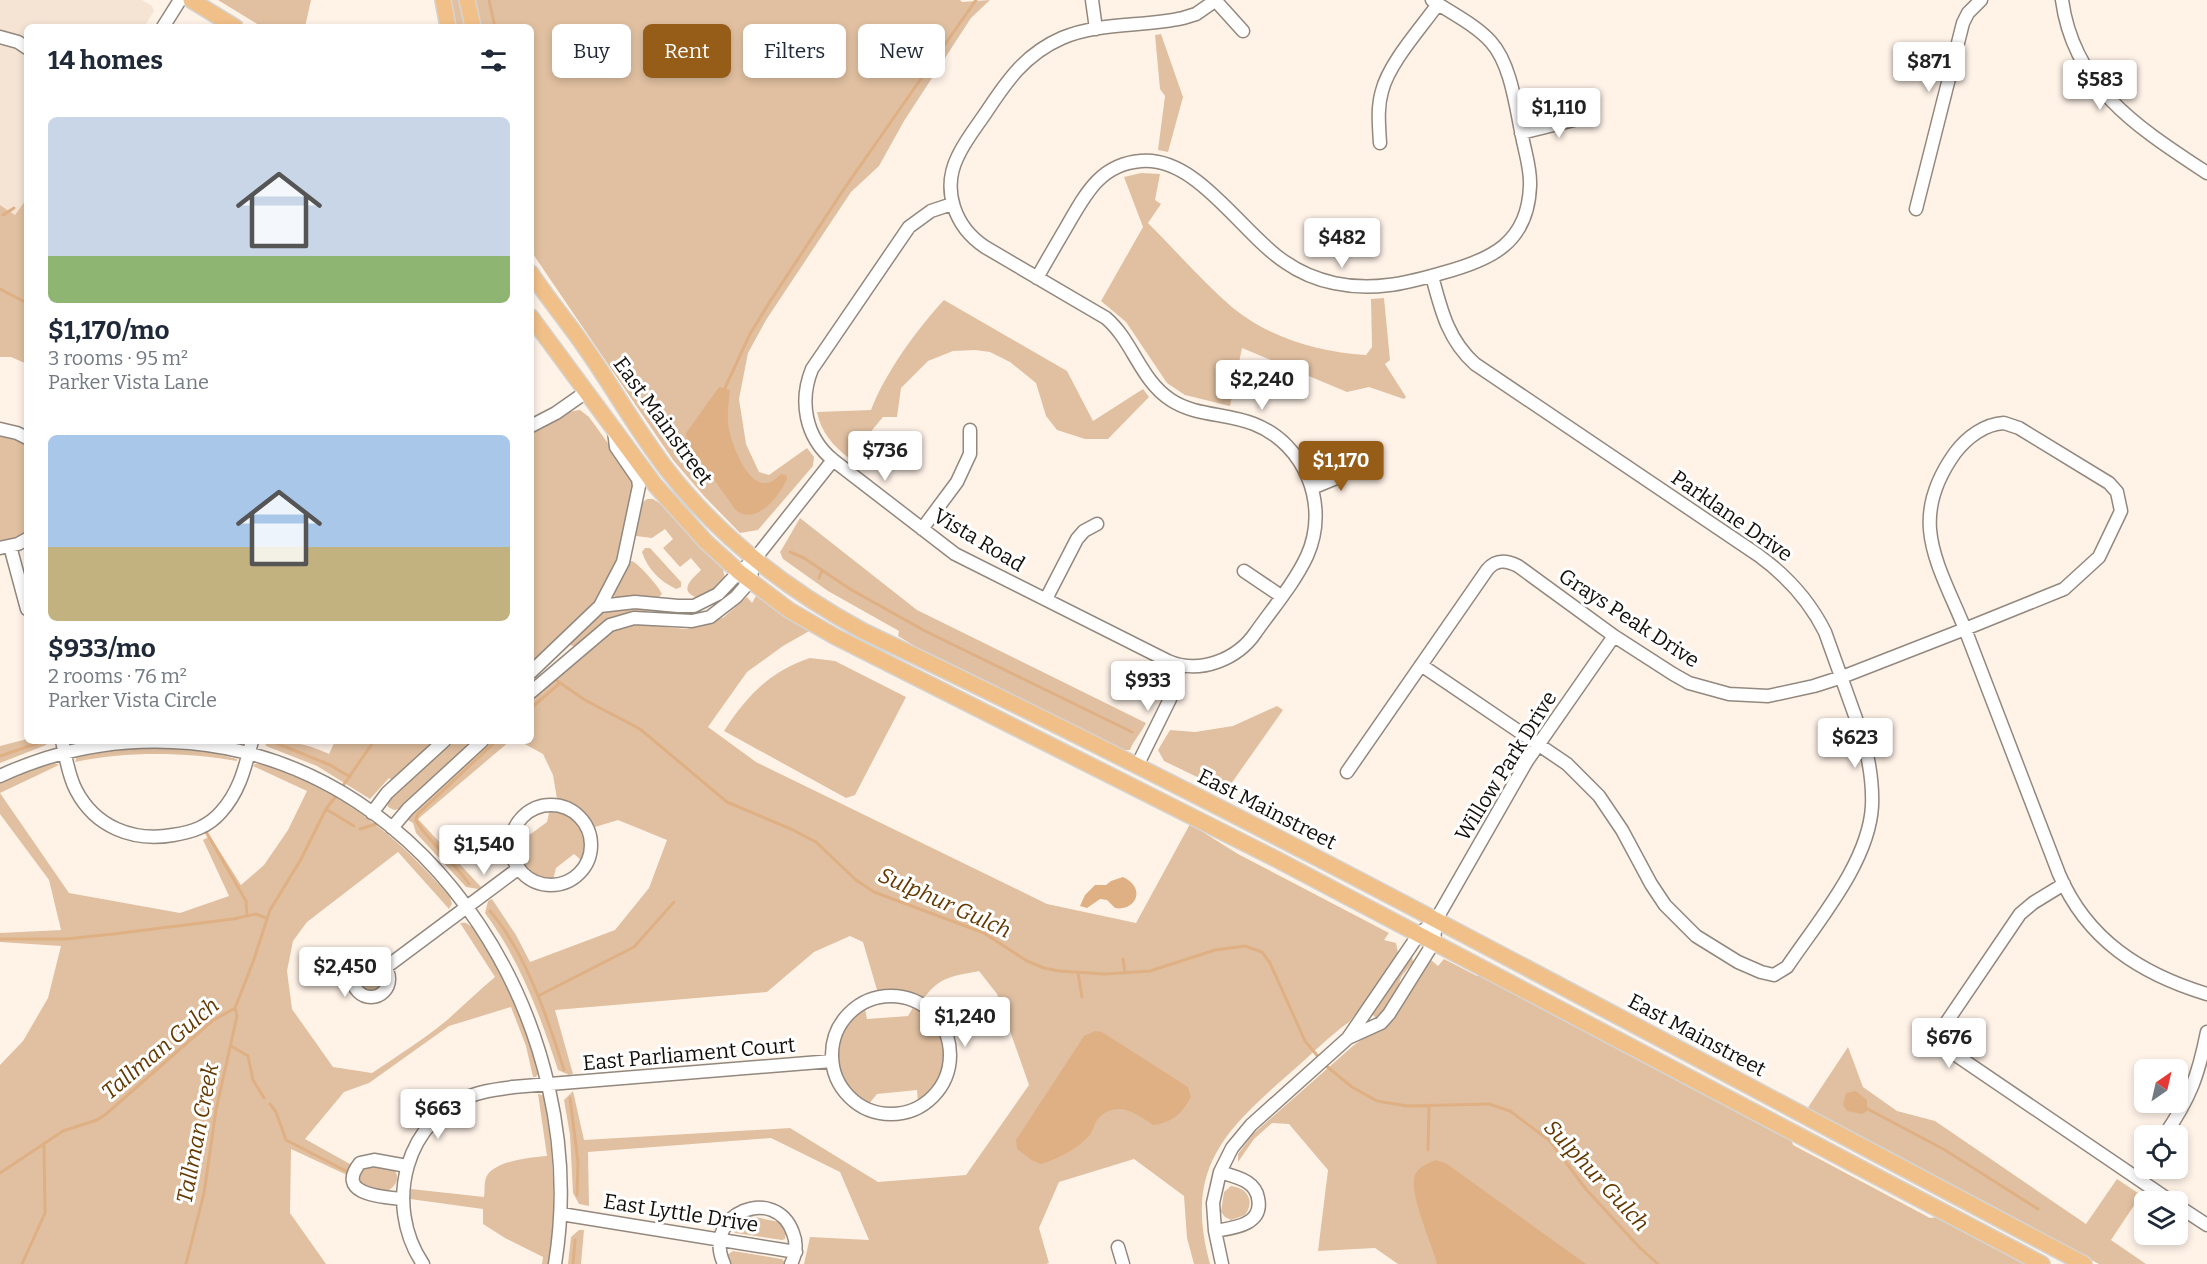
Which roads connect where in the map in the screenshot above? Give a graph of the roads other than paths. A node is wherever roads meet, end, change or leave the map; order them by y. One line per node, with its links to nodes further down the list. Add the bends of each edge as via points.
1 (180, 0): 10 (street)
2 (191, 0): 11 (main road)
3 (444, 0): 12 (main road)
4 (467, 0): 13 (main road)
5 (1092, 0): 14 (street)
6 (1215, 0): 14 (street, via 1183,18); 15 (street)
7 (1981, 0): 23 (street, via 1963,23)
8 (2062, 0): 21 (street, via 2073,44 2106,96 2141,128)
9 (1435, 2): 19 (street, via 1483,35 1496,49 1506,69); 20 (street, via 1385,81 1378,112)
10 (165, 24)
11 (230, 24)
12 (448, 24)
13 (472, 24)
14 (1096, 29): 22 (street, via 1060,39 1016,70 956,158 951,179)
15 (1243, 31)
16 (0, 37): 17 (street)
17 (24, 46)
18 (1590, 116): 19 (street)
19 (1521, 133): 24 (street, via 1530,186 1518,228 1487,258)
20 (1380, 143)
21 (2207, 173)
22 (952, 204): 26 (street, via 976,240); 34 (street, Vista Road, via 931,211 909,226 812,369 805,394 807,420 819,447)
23 (1916, 209)
24 (1432, 276): 26 (street, via 1370,287 1314,277 1276,256 1186,172 1149,160 1115,167 1092,184); 53 (street, Parklane Drive, via 1449,331 1467,357 1775,568 1817,616)
25 (534, 277): 41 (main road, East Mainstreet, via 667,470 714,524)
26 (1037, 278): 36 (street, via 1111,322 1154,385 1168,398 1184,406 1250,422 1279,437 1297,457)
27 (534, 321): 28 (main road, East Mainstreet)
28 (586, 392): 29 (street); 32 (main road, East Mainstreet)
29 (534, 424)
30 (0, 429): 33 (street)
31 (970, 430): 38 (street, via 970,454 957,482)
32 (614, 431): 43 (main road, East Mainstreet, via 676,511); 47 (street, via 616,447 639,486 623,562)
33 (24, 436)
34 (833, 460): 38 (street, Vista Road); 41 (street)
35 (1350, 466): 36 (street, via 1339,477)
36 (1312, 488): 44 (street, via 1312,541 1302,565)
37 (1097, 524): 45 (street, via 1077,539)
38 (922, 530): 45 (street, Vista Road, via 966,560)
39 (24, 540): 40 (street)
40 (5, 547): 46 (street)
41 (754, 560): 43 (street); 62 (main road, East Mainstreet, via 863,631)
42 (1244, 571): 44 (street)
43 (744, 577): 47 (street, via 694,606 634,602); 54 (street, via 728,605 710,617 682,621 634,618 603,630); 71 (main road, East Mainstreet, via 834,636)
44 (1281, 596): 50 (street, via 1250,641 1236,653 1213,663)
45 (1046, 599): 50 (street, Vista Road)
46 (24, 601)
47 (600, 606): 52 (street)
48 (1965, 629): 48 (street, via 2064,589 2099,557 2121,511 2117,492 2109,483 2019,428 2004,423 1989,425 1958,448 1937,484 1928,518 1936,559); 53 (street, Grays Peak Drive); 68 (street)
49 (1614, 636): 51 (street, Grays Peak Drive, via 1518,566 1499,562 1486,570); 53 (street, Grays Peak Drive, via 1689,682 1729,694 1768,696); 59 (street, Willow Park Drive)
50 (1180, 665): 62 (street, via 1170,699)
51 (1421, 665): 59 (street, Parklane Drive); 63 (street, Grays Peak Drive)
52 (534, 669)
53 (1842, 677): 59 (street, Parklane Drive, via 1867,754 1872,791 1869,827 1845,881 1787,967 1774,975 1738,962 1696,936 1651,884 1599,796 1567,764)
54 (534, 690)
55 (108, 744): 60 (street)
56 (191, 744): 61 (street)
57 (441, 744): 65 (street, via 387,793)
58 (479, 744): 66 (street)
59 (1538, 744): 70 (street, Willow Park Drive)
60 (63, 747): 61 (street, via 76,790 95,815 120,831 153,838 192,831 213,820 237,789); 64 (street)
61 (250, 747): 65 (street, via 325,784)
62 (1137, 766): 70 (main road, East Mainstreet)
63 (1347, 772)
64 (0, 776)
65 (372, 813): 66 (street)
66 (392, 828): 69 (street, via 429,863)
67 (519, 868): 67 (street, via 542,883 562,883 575,877 590,854 589,833 583,821 573,812 554,805 528,813 518,822 513,835 512,849); 69 (street)
68 (2064, 884): 74 (street, via 2093,927 2128,959 2167,980); 83 (street, via 2033,903 2015,921 1937,1040)
69 (466, 908): 73 (street); 79 (street, via 513,983 534,1033)
70 (1436, 920): 71 (street, Willow Park Drive); 72 (street, Willow Park Drive); 101 (main road, East Mainstreet)
71 (1419, 934): 72 (main road, East Mainstreet); 76 (street, Willow Park Drive)
72 (1434, 942): 76 (street, Willow Park Drive, via 1384,1019); 100 (main road, East Mainstreet)
73 (386, 968)
74 (2207, 994)
75 (2207, 1032): 77 (street)
76 (1348, 1038): 82 (street, Willow Park Drive, via 1242,1134)
77 (2204, 1059): 80 (street)
78 (832, 1060): 78 (street, via 838,1080 854,1101 879,1113 899,1114 918,1108 934,1096 946,1079 951,1052 945,1031 933,1014 915,1001 887,996 866,1002 844,1020 834,1039); 79 (street, East Parliament Court)
79 (549, 1085): 81 (street, East Parliament Court, via 502,1088 477,1094 448,1109 430,1125); 88 (street, via 558,1141)
80 (2171, 1125)
81 (407, 1167): 86 (street, East Parliament Court); 86 (street, via 368,1160 360,1163 353,1175 362,1192)
82 (1220, 1172): 90 (street, Willow Park Drive, via 1213,1203); 90 (street, via 1254,1188 1258,1206 1249,1222)
83 (2134, 1176)
84 (2139, 1179): 85 (street)
85 (2156, 1191)
86 (402, 1198): 94 (street, East Parliament Court, via 409,1238)
87 (2188, 1213): 89 (street)
88 (561, 1214): 91 (street, East Lyttle Drive); 95 (street)
89 (2207, 1225)
90 (1215, 1231): 99 (street, Willow Park Drive)
91 (720, 1239): 93 (street, East Lyttle Drive); 93 (street, via 737,1214 752,1208 768,1209 782,1216 792,1228); 96 (street)
92 (1118, 1247): 98 (street)
93 (796, 1251): 97 (street)
94 (423, 1264)
95 (555, 1264)
96 (724, 1264)
97 (791, 1264)
98 (1123, 1264)
99 (1222, 1264)
100 (2042, 1264)
101 (2084, 1264)

